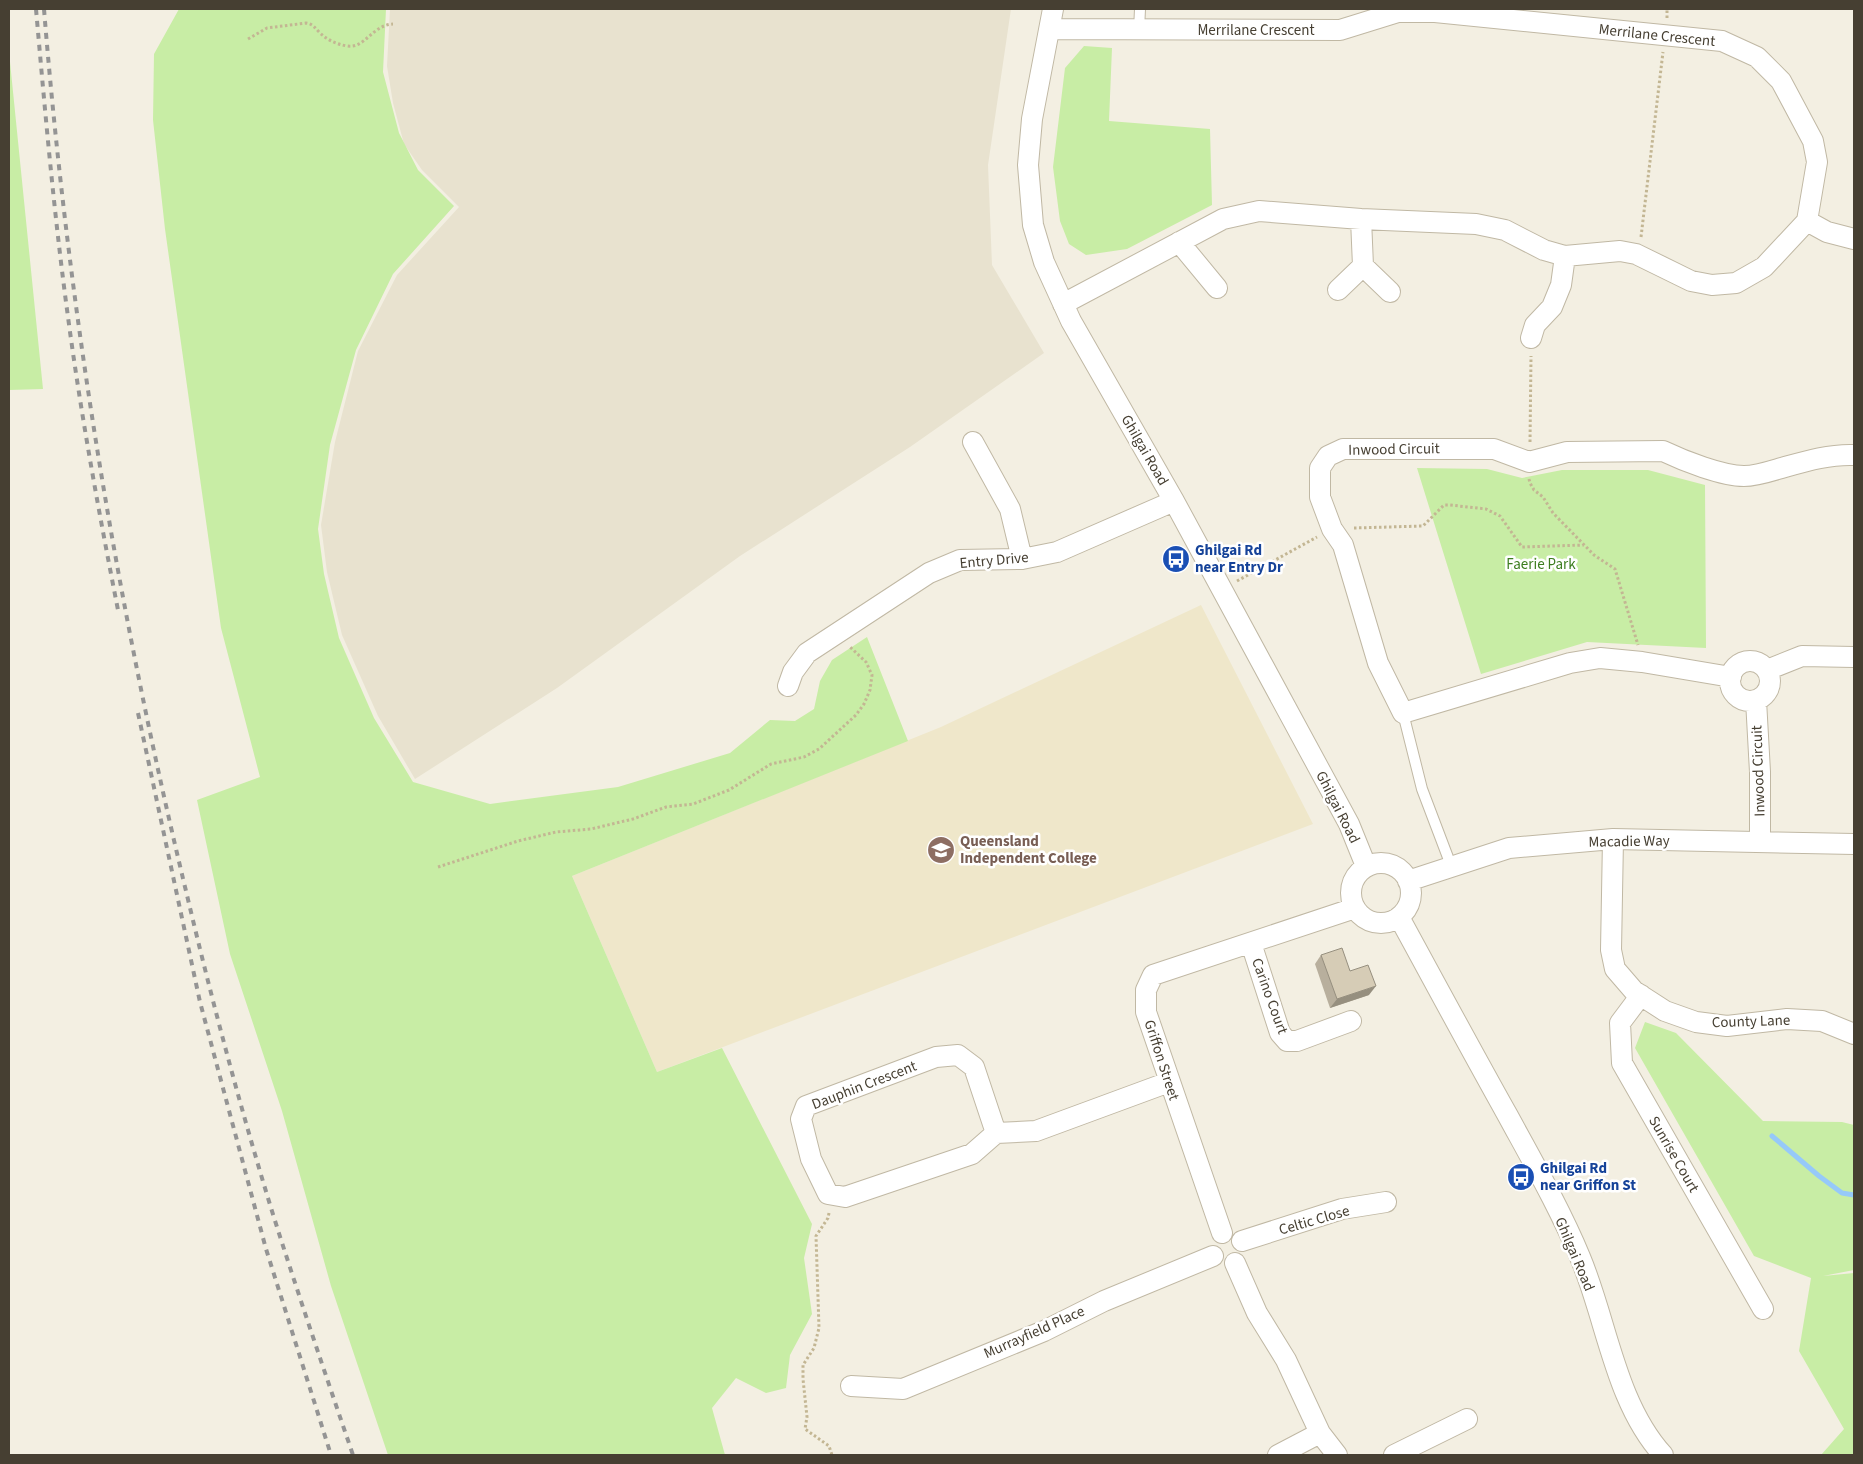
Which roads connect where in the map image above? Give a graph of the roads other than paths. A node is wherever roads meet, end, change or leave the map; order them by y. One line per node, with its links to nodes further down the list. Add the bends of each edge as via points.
1 (1053, 9): 3 (street, Ghilgai Road)
2 (1140, 9): 4 (lane)
3 (1050, 28): 4 (street, Merrilane Crescent); 14 (street, Ghilgai Road, via 1032,118 1029,186 1039,248)
4 (1139, 30): 6 (street, Merrilane Crescent, via 1340,30 1398,12 1435,12 1722,41 1757,58 1781,81 1813,141 1816,162)
5 (1361, 219): 8 (street, via 1259,211 1223,219); 9 (street, via 1476,224 1505,230 1544,250); 10 (street)
6 (1807, 221): 7 (street, via 1827,232); 9 (street, via 1764,267 1736,283 1712,285 1691,281 1636,254)
7 (1854, 239)
8 (1179, 242): 11 (street); 14 (street)
9 (1565, 256): 15 (street, via 1552,307 1535,325)
10 (1363, 266): 12 (street); 13 (street)
11 (1217, 288)
12 (1338, 290)
13 (1390, 292)
14 (1063, 304): 18 (street, Ghilgai Road)
15 (1531, 338)
16 (973, 442): 19 (street, via 1010,509)
17 (1854, 455): 25 (street, Inwood Circuit, via 1814,459 1746,476 1732,475 1663,452 1566,452 1529,462 1494,449 1343,449 1328,456 1320,468 1320,497 1332,529 1343,546 1378,663)
18 (1174, 501): 19 (street, Entry Drive, via 1057,552); 29 (street, Ghilgai Road, via 1349,824)
19 (1022, 559): 23 (street, Entry Drive, via 960,560 929,573 807,654 793,672)
20 (1854, 657): 21 (street, via 1802,656)
21 (1767, 670): 22 (street, via 1758,662 1746,661 1736,666); 24 (street, via 1770,686 1765,695)
22 (1730, 677): 24 (street, via 1730,685 1740,698); 25 (street, via 1600,658 1570,663)
23 (788, 686)
24 (1756, 700): 27 (street, Inwood Circuit)
25 (1403, 713): 30 (lane, via 1422,789)
26 (1613, 839): 27 (street, Macadie Way); 30 (street, Macadie Way, via 1509,848); 35 (street, County Lane, via 1611,950 1615,969)
27 (1760, 842): 28 (street, Macadie Way)
28 (1854, 844)
29 (1366, 866): 31 (street, via 1377,863 1393,866); 32 (street, via 1352,882 1351,898)
30 (1452, 868): 31 (street, Macadie Way)
31 (1408, 881): 33 (street, via 1410,898)
32 (1355, 908): 33 (street, via 1374,921 1383,922); 34 (street, Griffon Street)
33 (1399, 916): 49 (street, Ghilgai Road, via 1581,1258 1611,1351)
34 (1251, 943): 36 (street, Carino Court, via 1280,1033 1287,1041 1297,1041); 38 (street, Griffon Street, via 1153,975 1146,990 1146,1012)
35 (1641, 995): 37 (street, County Lane, via 1665,1011 1696,1022 1727,1026 1787,1019 1822,1021); 45 (street, Sunrise Court, via 1620,1023 1622,1063)
36 (1351, 1022)
37 (1854, 1034)
38 (1169, 1082): 39 (street, via 1036,1130); 41 (street, Griffon Street)
39 (996, 1133): 39 (street, Dauphin Crescent, via 974,1068 958,1055 936,1057 806,1106 801,1119 811,1159 828,1194 846,1197 972,1154)
40 (1386, 1202): 42 (street, Celtic Close, via 1342,1209)
41 (1222, 1233): 42 (street, via 1234,1233); 43 (street, via 1212,1242)
42 (1242, 1241): 44 (street, via 1244,1251)
43 (1213, 1256): 44 (street, via 1222,1264); 46 (street, Murrayfield Place, via 1104,1300 1044,1331 903,1389)
44 (1235, 1263): 48 (street, via 1257,1313 1286,1360)
45 (1763, 1309)
46 (852, 1386)
47 (1467, 1419): 52 (street)
48 (1320, 1433): 50 (street); 51 (street)
49 (1651, 1448): 53 (street, Ghilgai Road)
50 (1278, 1455)
51 (1336, 1455)
52 (1394, 1455)
53 (1663, 1455)

